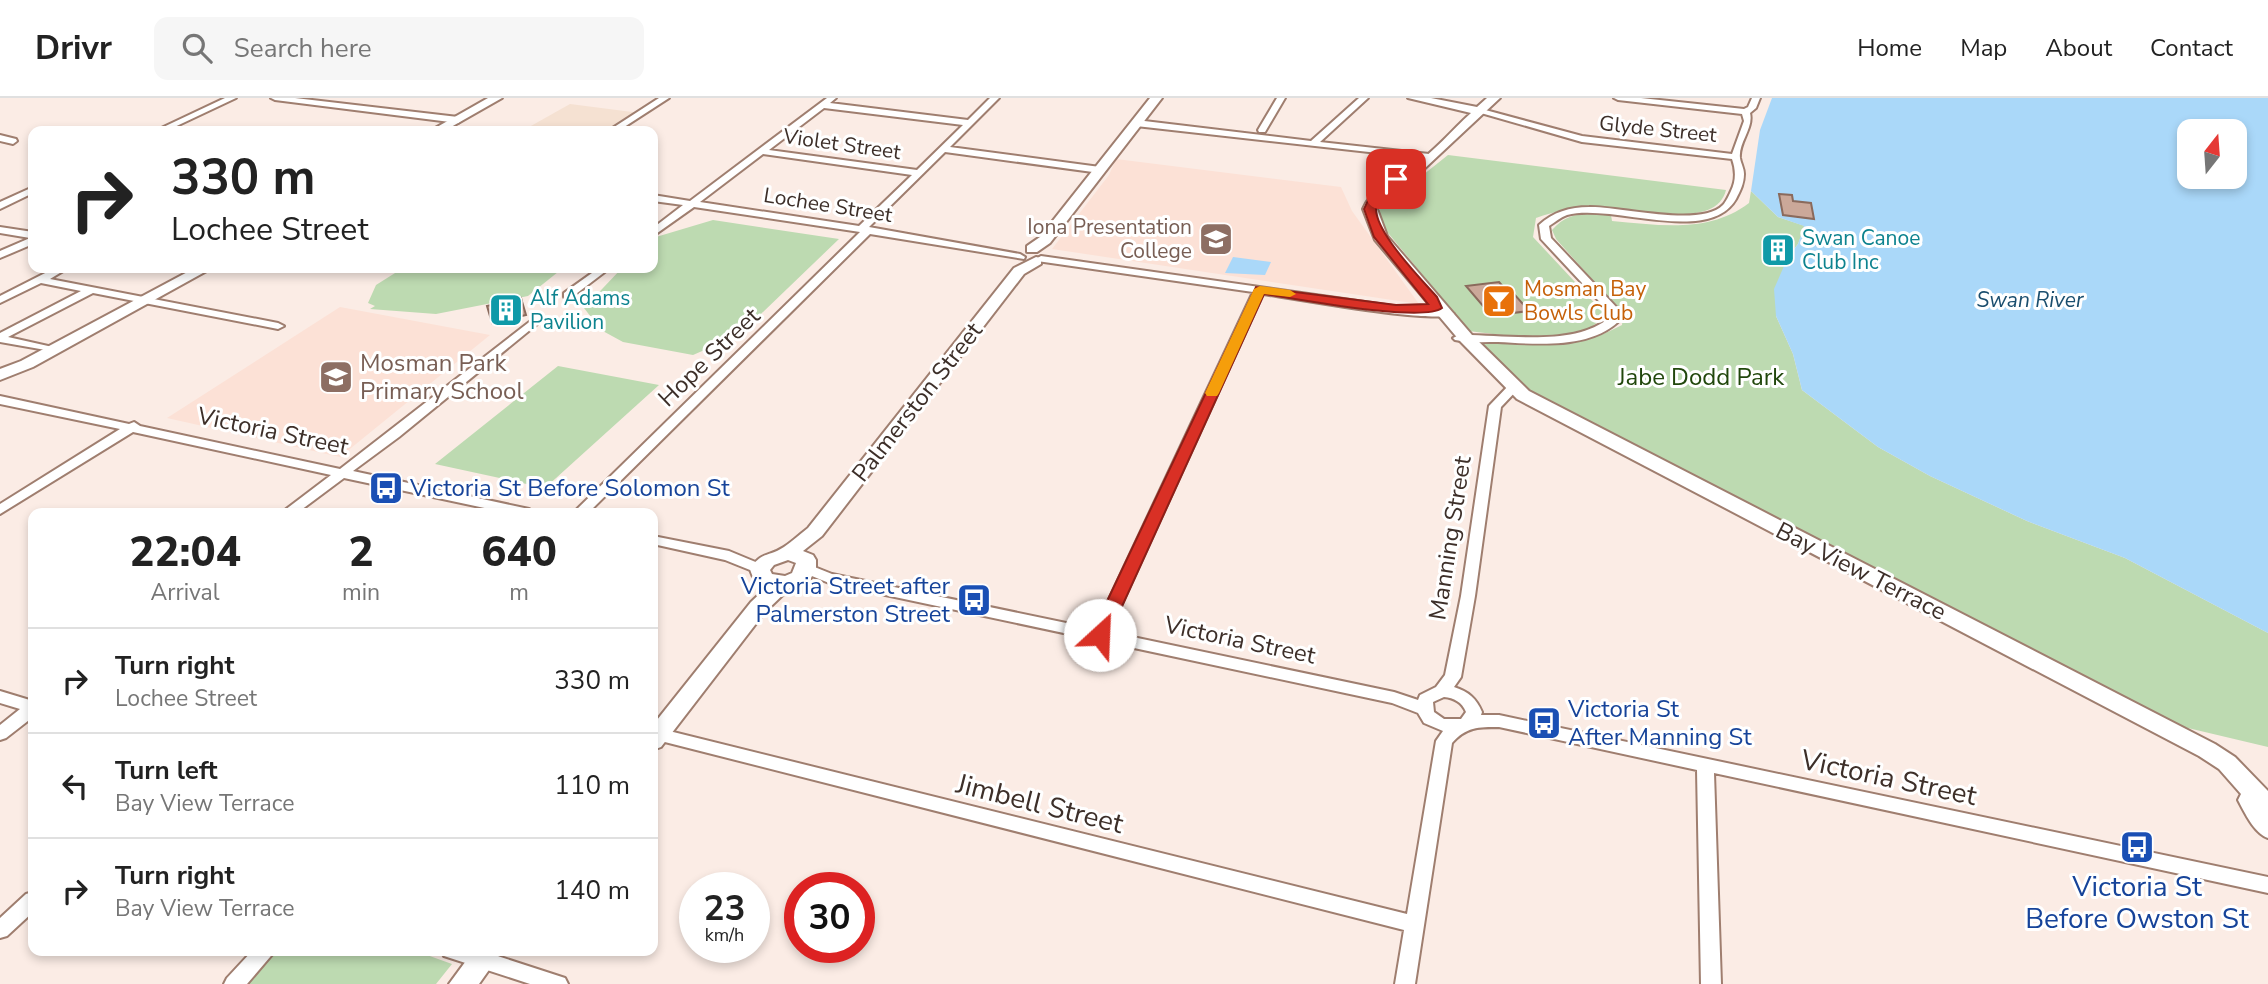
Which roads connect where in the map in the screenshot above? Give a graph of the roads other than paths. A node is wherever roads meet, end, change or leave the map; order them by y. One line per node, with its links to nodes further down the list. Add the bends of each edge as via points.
1 (232, 98): 20 (street)
2 (275, 98): 17 (street)
3 (496, 98): 17 (street)
4 (665, 98): 23 (street)
5 (832, 98): 14 (street)
6 (995, 98): 18 (street, Hope Street)
7 (1156, 98): 19 (street, Palmerston Street)
8 (1280, 98): 24 (street)
9 (1364, 98): 27 (street)
10 (1414, 98): 15 (street, Glyde Street)
11 (1494, 98): 15 (street, Bay View Terrace)
12 (1618, 98): 16 (street)
13 (1756, 98): 16 (street)
14 (822, 106): 18 (street); 29 (street)
15 (1478, 111): 30 (street, Bay View Terrace); 31 (street, Glyde Street, via 1581,139)
16 (1746, 112): 31 (street, via 1748,121)
17 (458, 120): 21 (street); 22 (street)
18 (970, 123): 28 (street, Hope Street)
19 (1136, 123): 27 (street); 32 (street, Palmerston Street)
20 (170, 126)
21 (446, 126)
22 (449, 126)
23 (620, 126)
24 (1262, 130)
25 (0, 138): 26 (street)
26 (13, 141)
27 (1312, 144): 30 (street)
28 (943, 149): 32 (street); 33 (street, Hope Street)
29 (760, 151): 33 (street, Violet Street); 36 (street)
30 (1429, 157): 56 (street, Bay View Terrace, via 1384,199 1377,226 1380,237)
31 (1735, 157): 60 (street, via 1739,165 1735,200 1716,215 1665,217 1585,210 1547,221 1543,229 1546,239 1615,312 1616,318 1604,328 1577,338)
32 (1100, 170): 43 (street, Palmerston Street)
33 (919, 173): 40 (street, Hope Street)
34 (28, 192): 37 (street)
35 (658, 199): 36 (street, Lochee Street)
36 (691, 204): 38 (street); 40 (street, Lochee Street)
37 (0, 206)
38 (658, 229)
39 (0, 230): 41 (street)
40 (865, 230): 43 (street, Lochee Street); 73 (street, Hope Street)
41 (28, 236)
42 (28, 240): 44 (street)
43 (1033, 255): 51 (street, Lochee Street); 76 (street, Palmerston Street)
44 (0, 256)
45 (53, 273): 49 (street)
46 (190, 273): 50 (street)
47 (195, 273): 50 (street)
48 (599, 273): 53 (street)
49 (40, 279): 52 (street); 54 (street)
50 (176, 282): 55 (street)
51 (1260, 289): 56 (street, Lochee Street, via 1396,309); 77 (street)
52 (91, 290): 55 (street); 59 (street)
53 (568, 295)
54 (0, 300)
55 (143, 300): 58 (street); 61 (street)
56 (1440, 308): 60 (street, Bay View Terrace)
57 (537, 319): 68 (street)
58 (278, 326)
59 (0, 338): 61 (street)
60 (1465, 341): 65 (street, Bay View Terrace, via 1480,364)
61 (53, 350): 62 (street)
62 (26, 364): 63 (street); 64 (street)
63 (0, 375)
64 (0, 384)
65 (1518, 394): 78 (street, Manning Street, via 1495,406); 88 (street, Bay View Terrace, via 2189,742)
66 (2, 398): 67 (street, Victoria Street)
67 (134, 426): 68 (street, Victoria Street); 74 (street)
68 (342, 471): 69 (street, Victoria Street); 70 (street)
69 (483, 503): 71 (street); 72 (street, Victoria Street)
70 (294, 508)
71 (477, 508)
72 (506, 508)
73 (585, 508)
74 (0, 510)
75 (658, 541): 76 (street, Victoria Street)
76 (785, 568): 77 (street, Victoria Street); 84 (street, Palmerston Street)
77 (1100, 635): 80 (street, Victoria Street)
78 (1453, 677): 80 (street, Manning Street); 83 (street)
79 (0, 697): 81 (street)
80 (1432, 704): 83 (street); 83 (street, Victoria Street)
81 (28, 705)
82 (28, 711): 85 (street)
83 (1461, 719): 87 (street, Victoria Street, via 1499,720); 93 (street)
84 (658, 732)
85 (0, 734)
86 (658, 737): 93 (street, Jimbell Street)
87 (1705, 764): 91 (street, Victoria Street); 102 (street)
88 (2239, 781): 89 (street); 90 (street)
89 (2268, 807)
90 (2268, 828)
91 (2268, 885)
92 (28, 905): 94 (street)
93 (1415, 924): 101 (street)
94 (0, 930)
95 (260, 956): 98 (street)
96 (485, 956): 99 (street)
97 (488, 956): 100 (street)
98 (234, 984)
99 (463, 984)
100 (558, 984)
101 (1405, 984)
102 (1710, 984)

